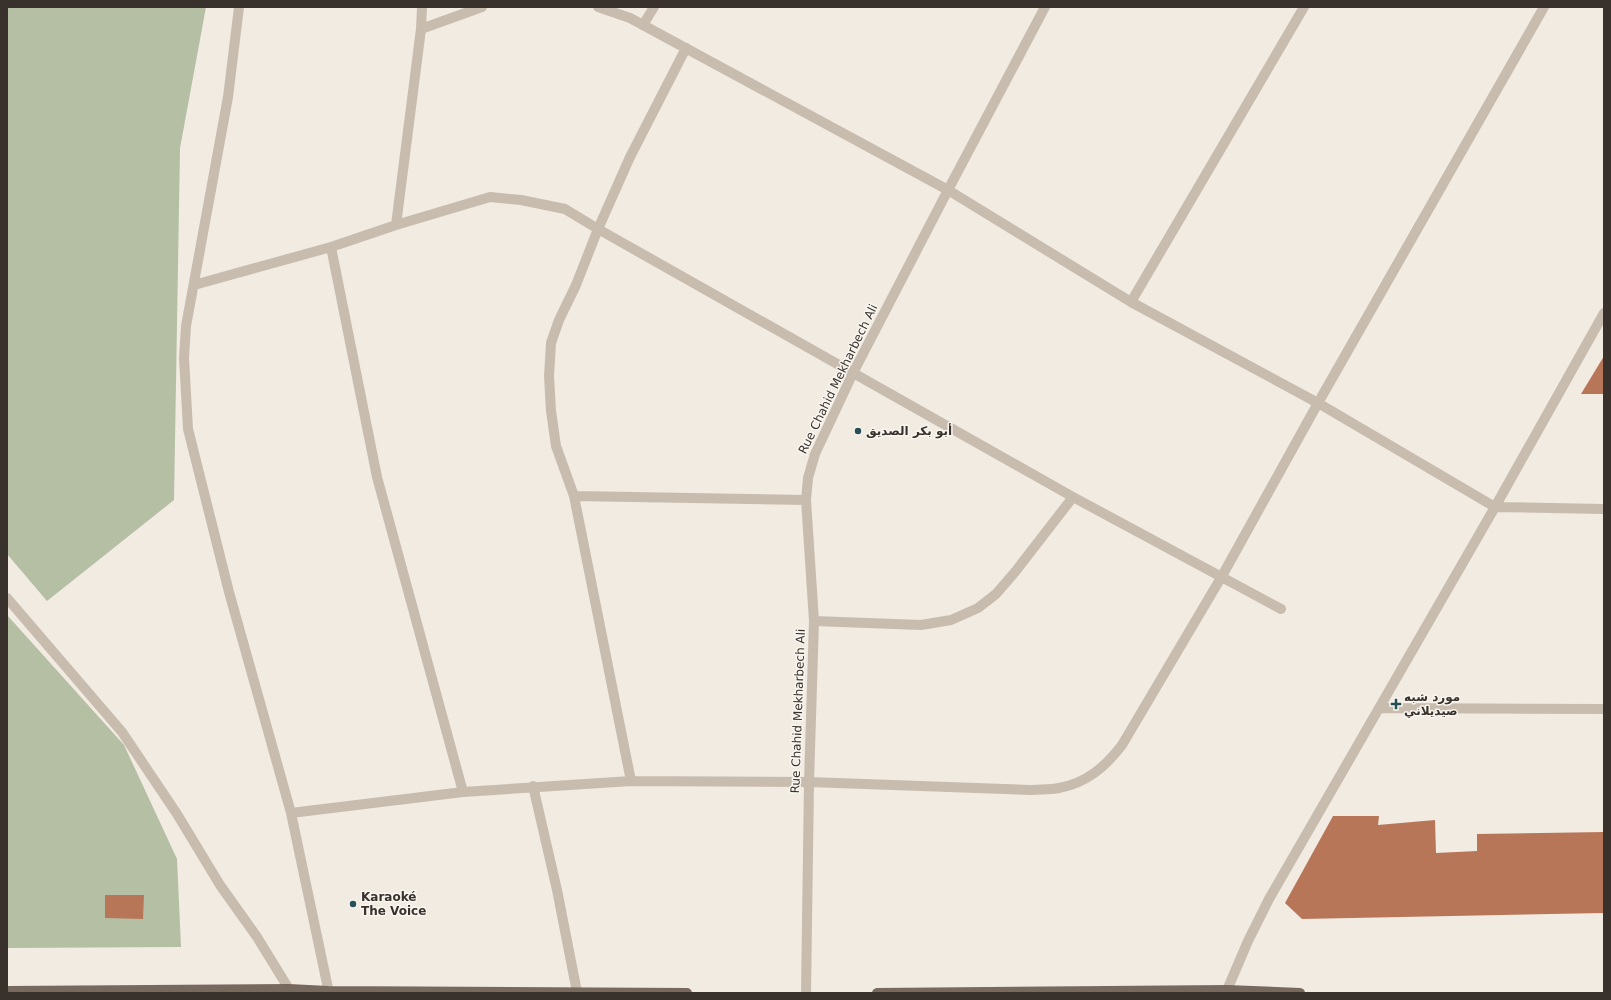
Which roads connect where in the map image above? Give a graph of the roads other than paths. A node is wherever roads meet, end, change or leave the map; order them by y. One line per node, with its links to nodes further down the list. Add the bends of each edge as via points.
1 (239, 7): 16 (street, via 228,97)
2 (422, 7): 10 (street)
3 (482, 7): 10 (street)
4 (598, 7): 9 (street)
5 (654, 7): 9 (street)
6 (1304, 7): 17 (street)
7 (1544, 7): 20 (street)
8 (1043, 8): 12 (street, Rue Chahid Mekharbech Ali)
9 (643, 25): 11 (street)
10 (421, 29): 13 (street)
11 (686, 48): 12 (street); 14 (street, via 630,157)
12 (948, 190): 17 (street); 19 (street, Rue Chahid Mekharbech Ali)
13 (396, 225): 14 (street, via 490,197 565,209); 15 (street)
14 (598, 229): 19 (street); 21 (street, via 551,343 549,376 556,446)
15 (331, 247): 16 (street); 35 (street, via 377,477)
16 (194, 285): 36 (street, via 186,326 184,358 188,429 229,592)
17 (1131, 302): 20 (street)
18 (1604, 313): 24 (street)
19 (853, 373): 22 (street); 23 (street, Rue Chahid Mekharbech Ali, via 815,454 808,478)
20 (1318, 403): 24 (street); 26 (street)
21 (574, 496): 23 (street); 32 (street)
22 (1073, 497): 26 (street); 29 (street, via 1015,572 996,594 978,608 950,620 921,625)
23 (806, 500): 29 (street, Rue Chahid Mekharbech Ali)
24 (1495, 507): 25 (street); 30 (street)
25 (1604, 509)
26 (1222, 576): 28 (street); 33 (street, via 1122,745 1098,772 1080,782 1059,788 1031,790)
27 (7, 598): 37 (street, via 122,732)
28 (1281, 609)
29 (814, 621): 33 (street, Rue Chahid Mekharbech Ali)
30 (1379, 708): 31 (street); 39 (street, via 1269,899)
31 (1604, 708)
32 (631, 781): 33 (street); 34 (street)
33 (809, 782): 43 (street, Rue Chahid Mekharbech Ali)
34 (533, 786): 35 (street); 41 (street)
35 (463, 792): 36 (street)
36 (291, 813): 40 (street)
37 (289, 989): 38 (main road); 40 (main road)
38 (7, 990)
39 (1227, 990): 44 (main road); 45 (main road)
40 (328, 992): 41 (main road)
41 (577, 992): 42 (main road)
42 (687, 993)
43 (806, 993)
44 (877, 993)
45 (1300, 993)

